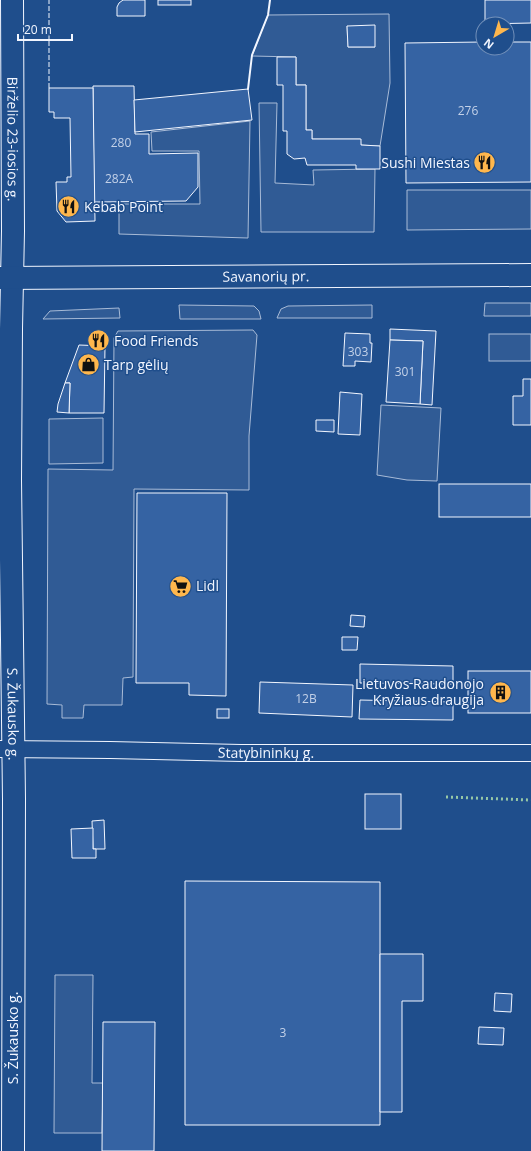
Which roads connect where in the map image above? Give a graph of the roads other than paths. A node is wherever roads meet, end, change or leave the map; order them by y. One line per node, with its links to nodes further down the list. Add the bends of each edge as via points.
1 (12, 0): 3 (main road, Birželio 23-iosios g., via 13,231)
2 (531, 275): 3 (main road, Savanorių pr.)
3 (6, 278): 4 (main road, S. Žukausko g., via 10,480)
4 (7, 750): 5 (street, Statybininkų g.); 6 (main road, S. Žukausko g.)
5 (531, 753)
6 (13, 1151)

